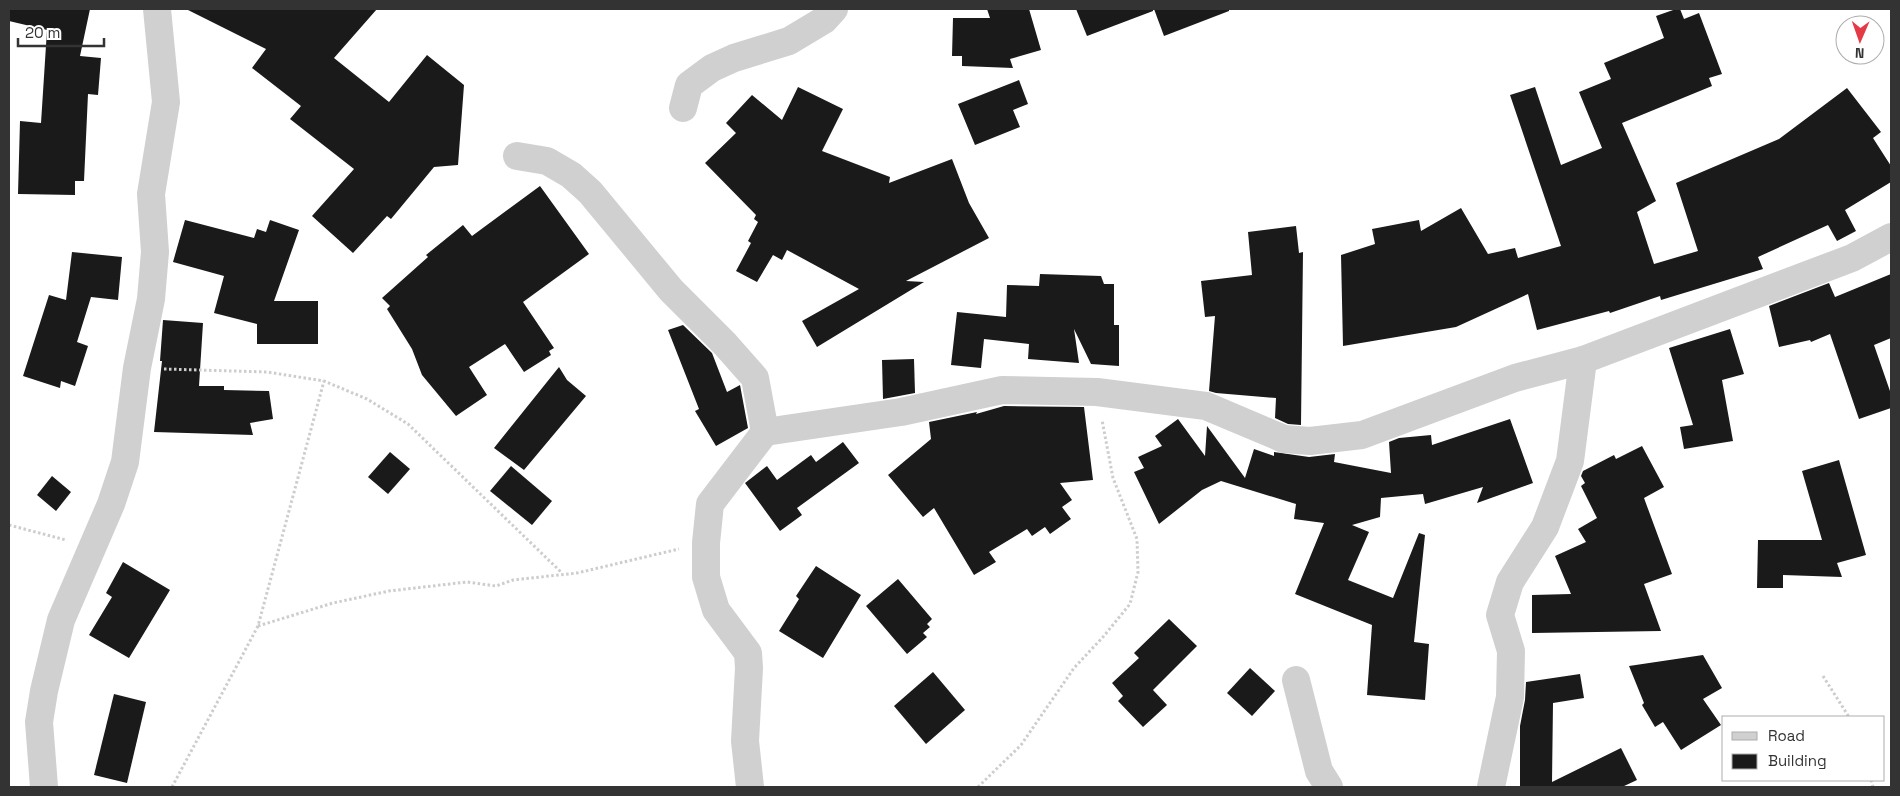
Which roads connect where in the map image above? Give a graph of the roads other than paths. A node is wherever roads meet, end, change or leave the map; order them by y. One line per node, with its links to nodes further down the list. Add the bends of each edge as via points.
1 (157, 9): 9 (street, via 166,102 151,194 155,252 151,299 137,368 125,462 111,504 61,620 44,691 39,722)
2 (834, 9): 3 (street, via 824,20 789,41 712,68 689,85)
3 (683, 108)
4 (517, 156): 7 (street, via 547,161 571,175 590,192 671,290 755,378)
5 (1891, 237): 6 (street, via 1852,258)
6 (1583, 360): 7 (street, via 1515,378 1362,435 1310,441 1284,439 1206,406 1097,392 1002,390 901,412); 12 (street, via 1570,461 1545,527 1510,582 1500,615 1511,651 1510,697)
7 (765, 432): 10 (street, via 710,504 706,543 706,577 716,610 748,652 745,741)
8 (1296, 680): 11 (street, via 1319,771)
9 (44, 787)
10 (750, 787)
11 (1328, 787)
12 (1491, 787)

